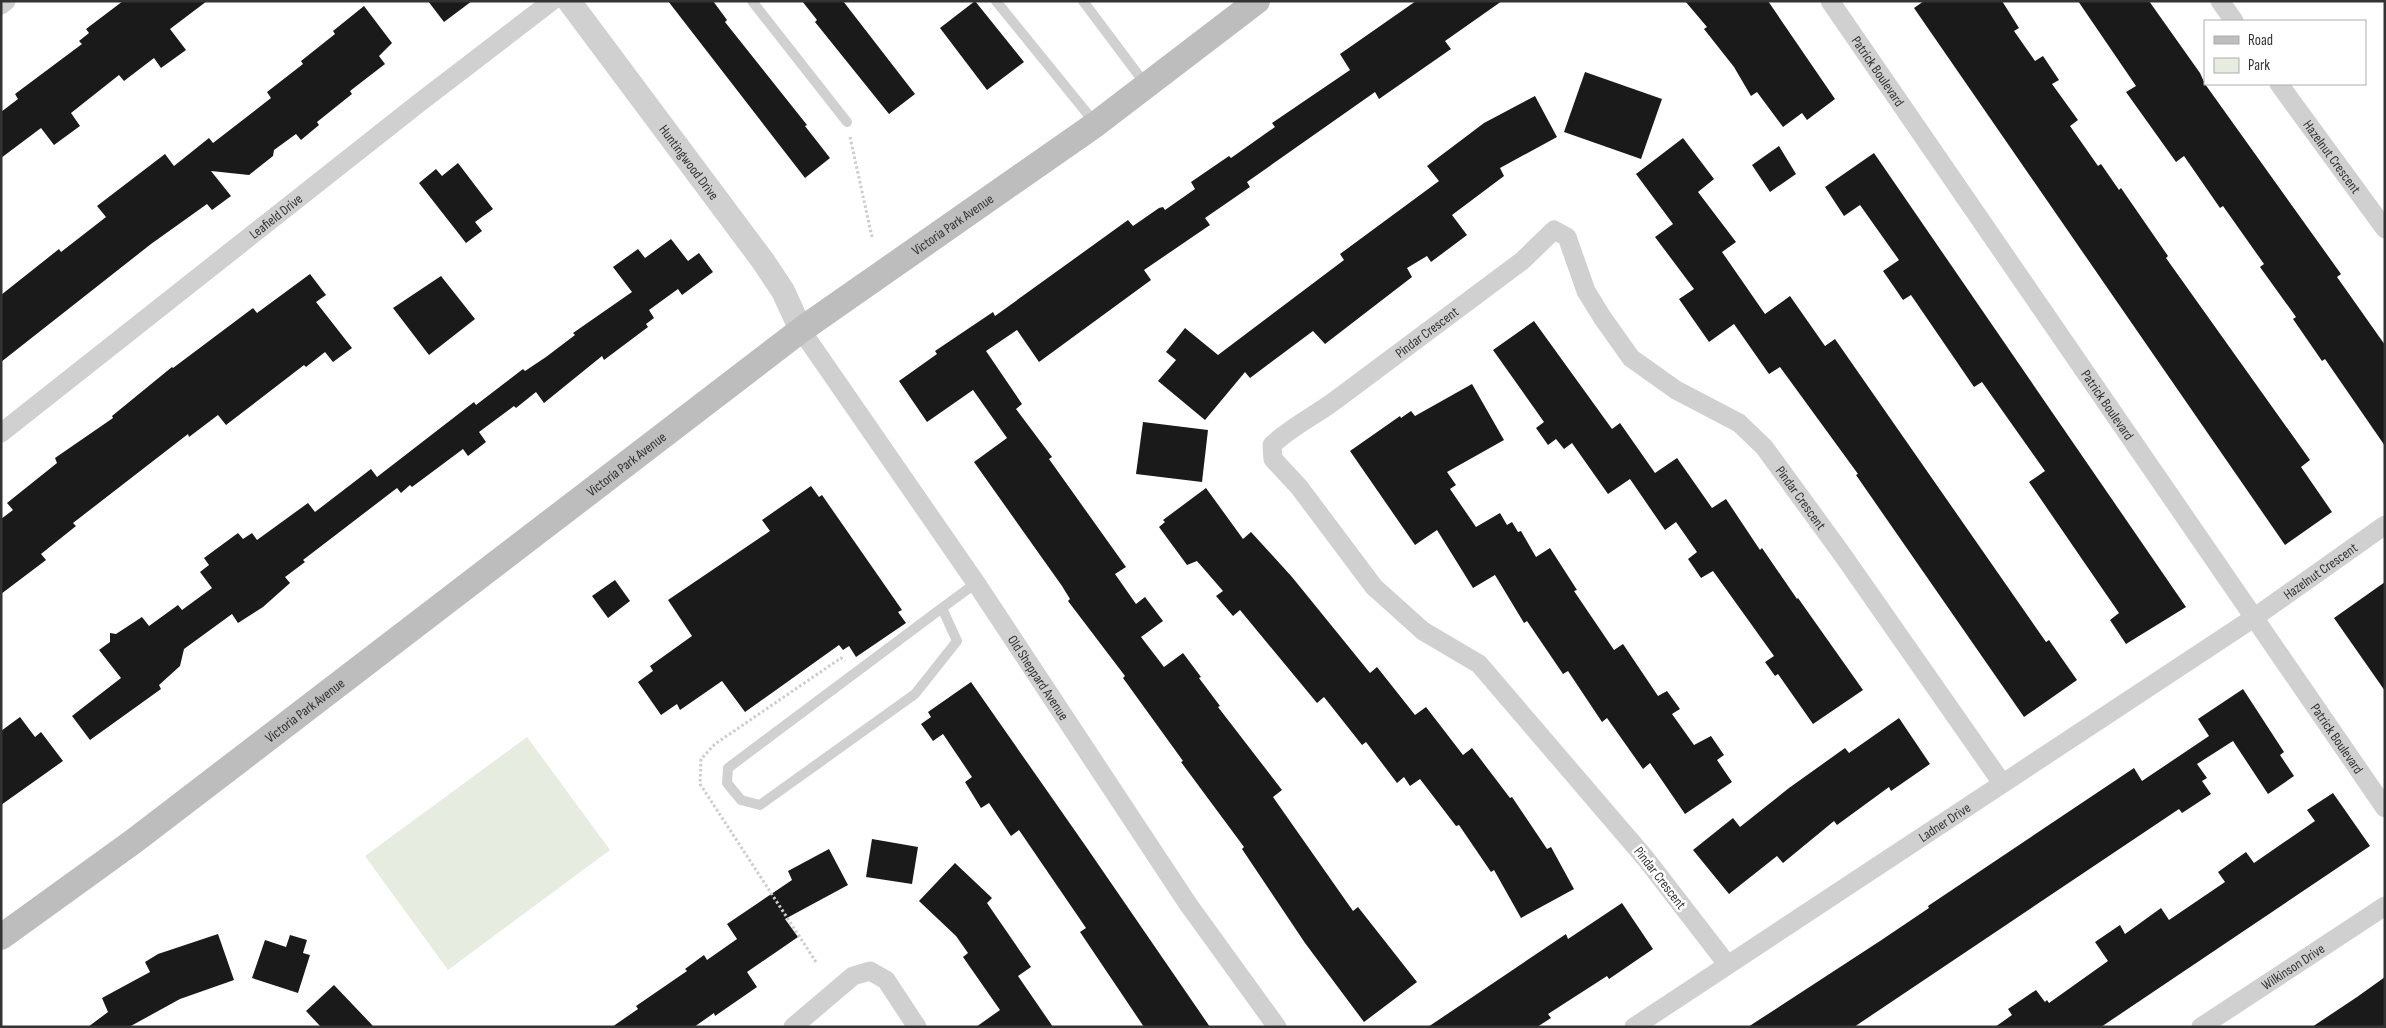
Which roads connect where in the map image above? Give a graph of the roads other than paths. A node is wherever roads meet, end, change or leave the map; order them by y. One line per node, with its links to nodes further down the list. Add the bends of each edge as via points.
1 (6, 1): 10 (street)
2 (552, 1): 18 (street, Leafield Drive)
3 (569, 1): 17 (street, Huntingwood Drive, via 763,261)
4 (752, 1): 14 (lane)
5 (996, 1): 15 (lane)
6 (1083, 1): 12 (lane)
7 (1257, 1): 12 (main road, Victoria Park Avenue)
8 (1830, 1): 22 (street, Patrick Boulevard)
9 (2220, 1): 11 (street)
10 (1, 5)
11 (2233, 20)
12 (1146, 85): 15 (main road, Victoria Park Avenue)
13 (2280, 85): 16 (street, Hazelnut Crescent)
14 (847, 122)
15 (1096, 124): 17 (main road, Victoria Park Avenue)
16 (2385, 229)
17 (801, 330): 20 (street, Old Sheppard Avenue); 26 (main road, Victoria Park Avenue, via 142,835)
18 (1, 433)
19 (2385, 525): 22 (street, Hazelnut Crescent)
20 (976, 583): 21 (lane); 30 (street, Old Sheppard Avenue, via 1188,904)
21 (942, 608): 21 (lane, via 728,768 727,783 741,800 760,805 915,694 957,641)
22 (2255, 617): 23 (street, Ladner Drive); 24 (street, Patrick Boulevard)
23 (2002, 782): 27 (street, Ladner Drive); 27 (street, Pindar Crescent, via 1764,447 1739,423 1676,390 1631,358 1586,291 1567,237 1554,230 1522,261 1328,406 1288,430 1272,446 1273,459 1374,586 1423,631 1478,664 1646,859)
24 (2385, 808)
25 (2385, 906): 32 (street, Wilkinson Drive)
26 (1, 936)
27 (1727, 964): 31 (street, Ladner Drive)
28 (793, 1027): 29 (street, via 853,976 870,971 886,980)
29 (917, 1027)
30 (1276, 1027)
31 (1634, 1027)
32 (2201, 1027)

